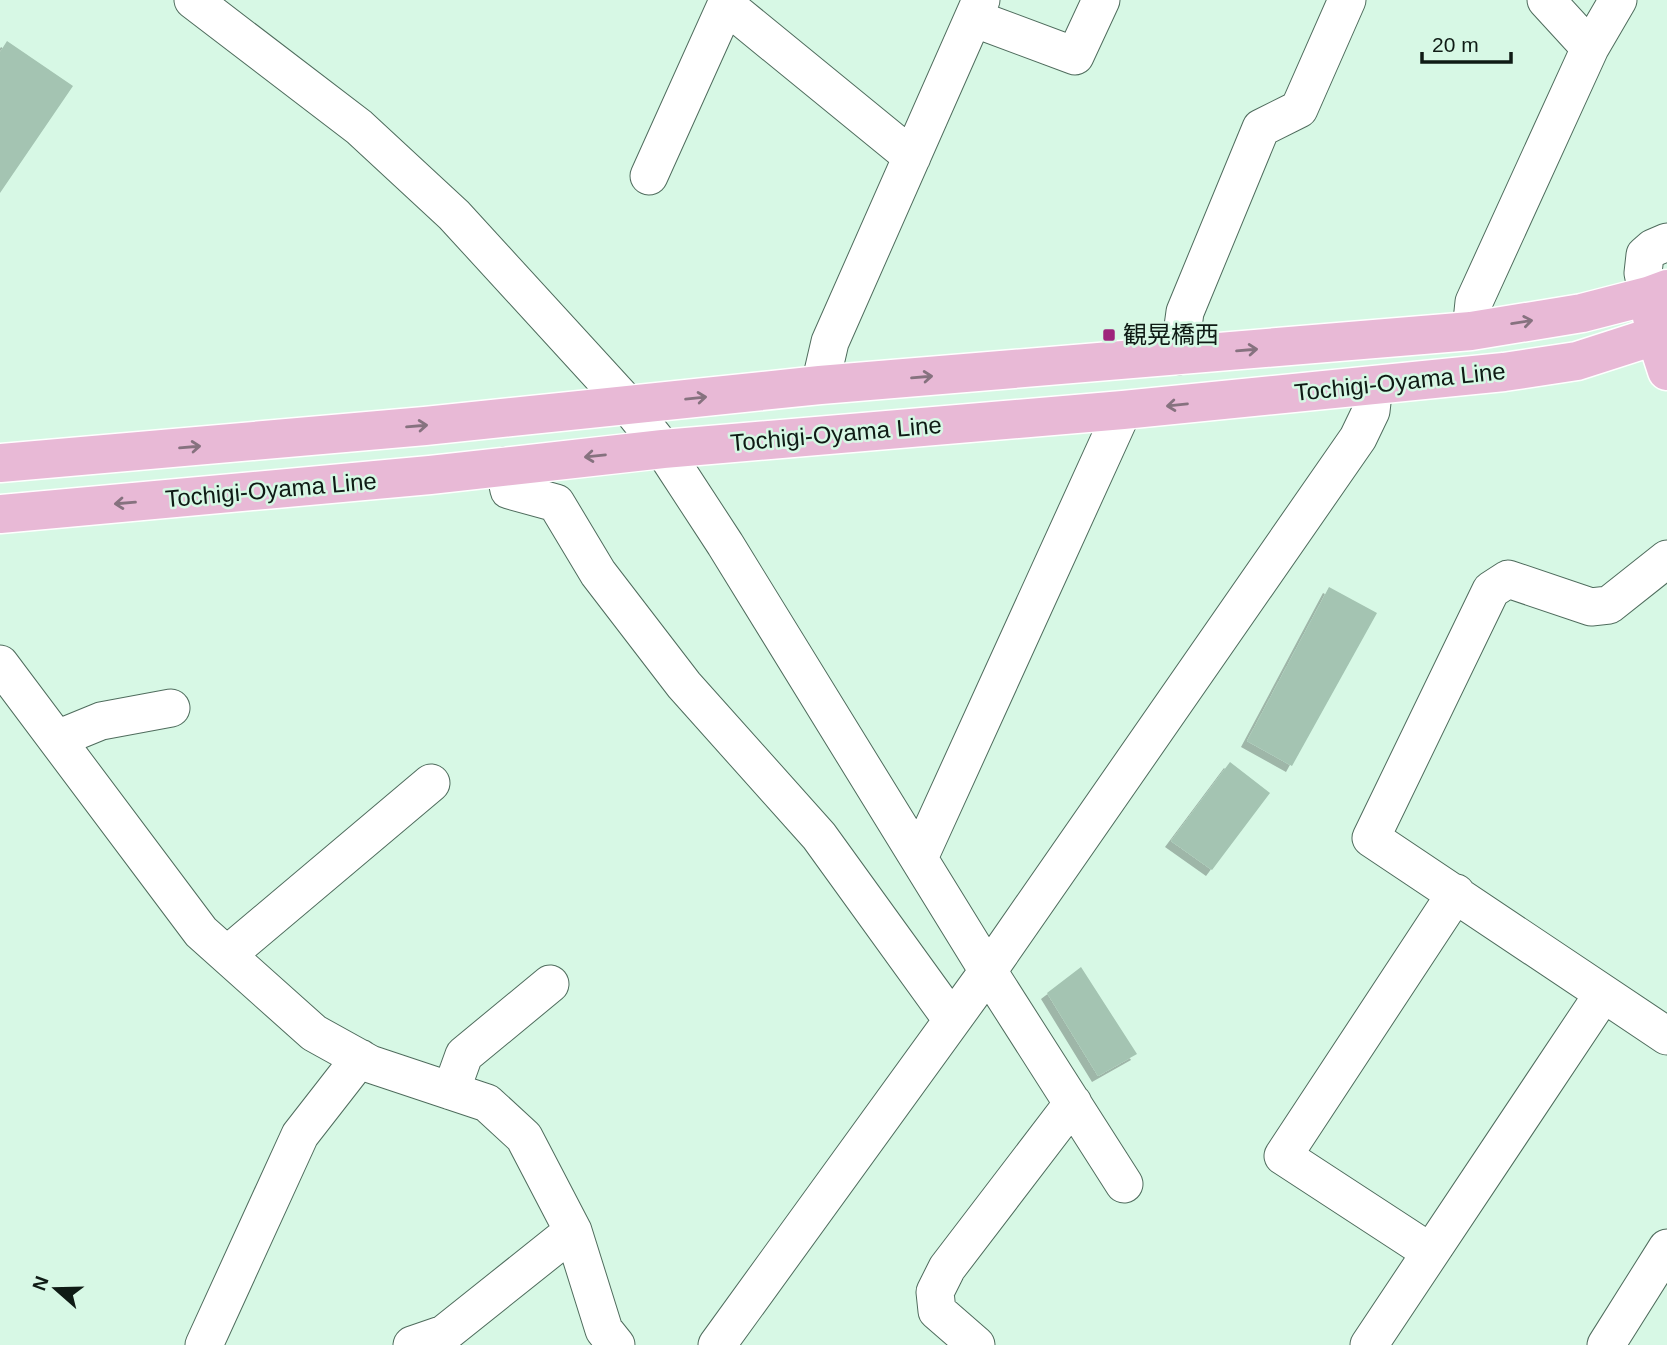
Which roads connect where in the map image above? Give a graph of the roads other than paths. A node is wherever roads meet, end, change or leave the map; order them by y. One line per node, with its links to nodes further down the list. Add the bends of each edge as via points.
1 (193, 0): 17 (street, via 359,127 444,206)
2 (1101, 0): 6 (street, via 1075,56)
3 (1347, 0): 14 (street, via 1299,109 1261,128 1185,312)
4 (1546, 0): 7 (street)
5 (1618, 0): 7 (street)
6 (977, 9): 8 (street)
7 (1590, 48): 12 (street, via 1478,290)
8 (912, 157): 9 (street, via 726,5); 15 (street, via 830,342)
9 (649, 176)
10 (1667, 242): 11 (street, via 1645,255 1643,273)
11 (1658, 293): 12 (main road, Tochigi-Oyama Line, one-way to 11, via 1582,313); 13 (main road)
12 (1471, 331): 14 (main road, Tochigi-Oyama Line, one-way to 12)
13 (1663, 347): 16 (main road, Tochigi-Oyama Line, via 1504,372)
14 (1179, 356): 15 (main road, Tochigi-Oyama Line, one-way to 14)
15 (820, 385): 17 (main road, Tochigi-Oyama Line, one-way to 15)
16 (1374, 385): 18 (main road, Tochigi-Oyama Line, one-way to 18); 31 (street, via 1371,411 1358,438)
17 (628, 405): 19 (street); 20 (main road, Tochigi-Oyama Line, one-way to 17)
18 (1123, 410): 19 (main road, Tochigi-Oyama Line); 28 (street)
19 (663, 449): 21 (main road, Tochigi-Oyama Line, one-way to 21); 28 (street)
20 (0, 463)
21 (504, 466): 22 (main road, Tochigi-Oyama Line, one-way to 22); 34 (street, via 509,490 556,503 598,573 684,685 819,836)
22 (0, 514)
23 (1667, 559): 29 (street, via 1609,605 1591,607 1508,579 1491,590 1371,838)
24 (0, 664): 26 (street)
25 (171, 708): 26 (street, via 101,721)
26 (57, 739): 30 (street, via 201,932)
27 (431, 783): 30 (street)
28 (919, 858): 31 (street)
29 (1456, 893): 33 (street); 42 (street, via 1283,1156)
30 (228, 956): 36 (street, via 314,1033)
31 (988, 971): 34 (street); 38 (street)
32 (550, 984): 37 (street, via 464,1055)
33 (1603, 994): 35 (street); 42 (street)
34 (953, 1020): 46 (street)
35 (1667, 1036)
36 (360, 1058): 37 (street); 43 (street, via 300,1135)
37 (451, 1091): 40 (street, via 486,1103 524,1137)
38 (1073, 1104): 39 (street); 47 (street, via 947,1268 935,1292 937,1311)
39 (1124, 1184)
40 (573, 1231): 44 (street, via 444,1334); 45 (street, via 604,1330)
41 (1667, 1248): 49 (street)
42 (1430, 1252): 48 (street)
43 (204, 1345)
44 (412, 1345)
45 (616, 1345)
46 (718, 1345)
47 (976, 1345)
48 (1369, 1345)
49 (1606, 1345)

